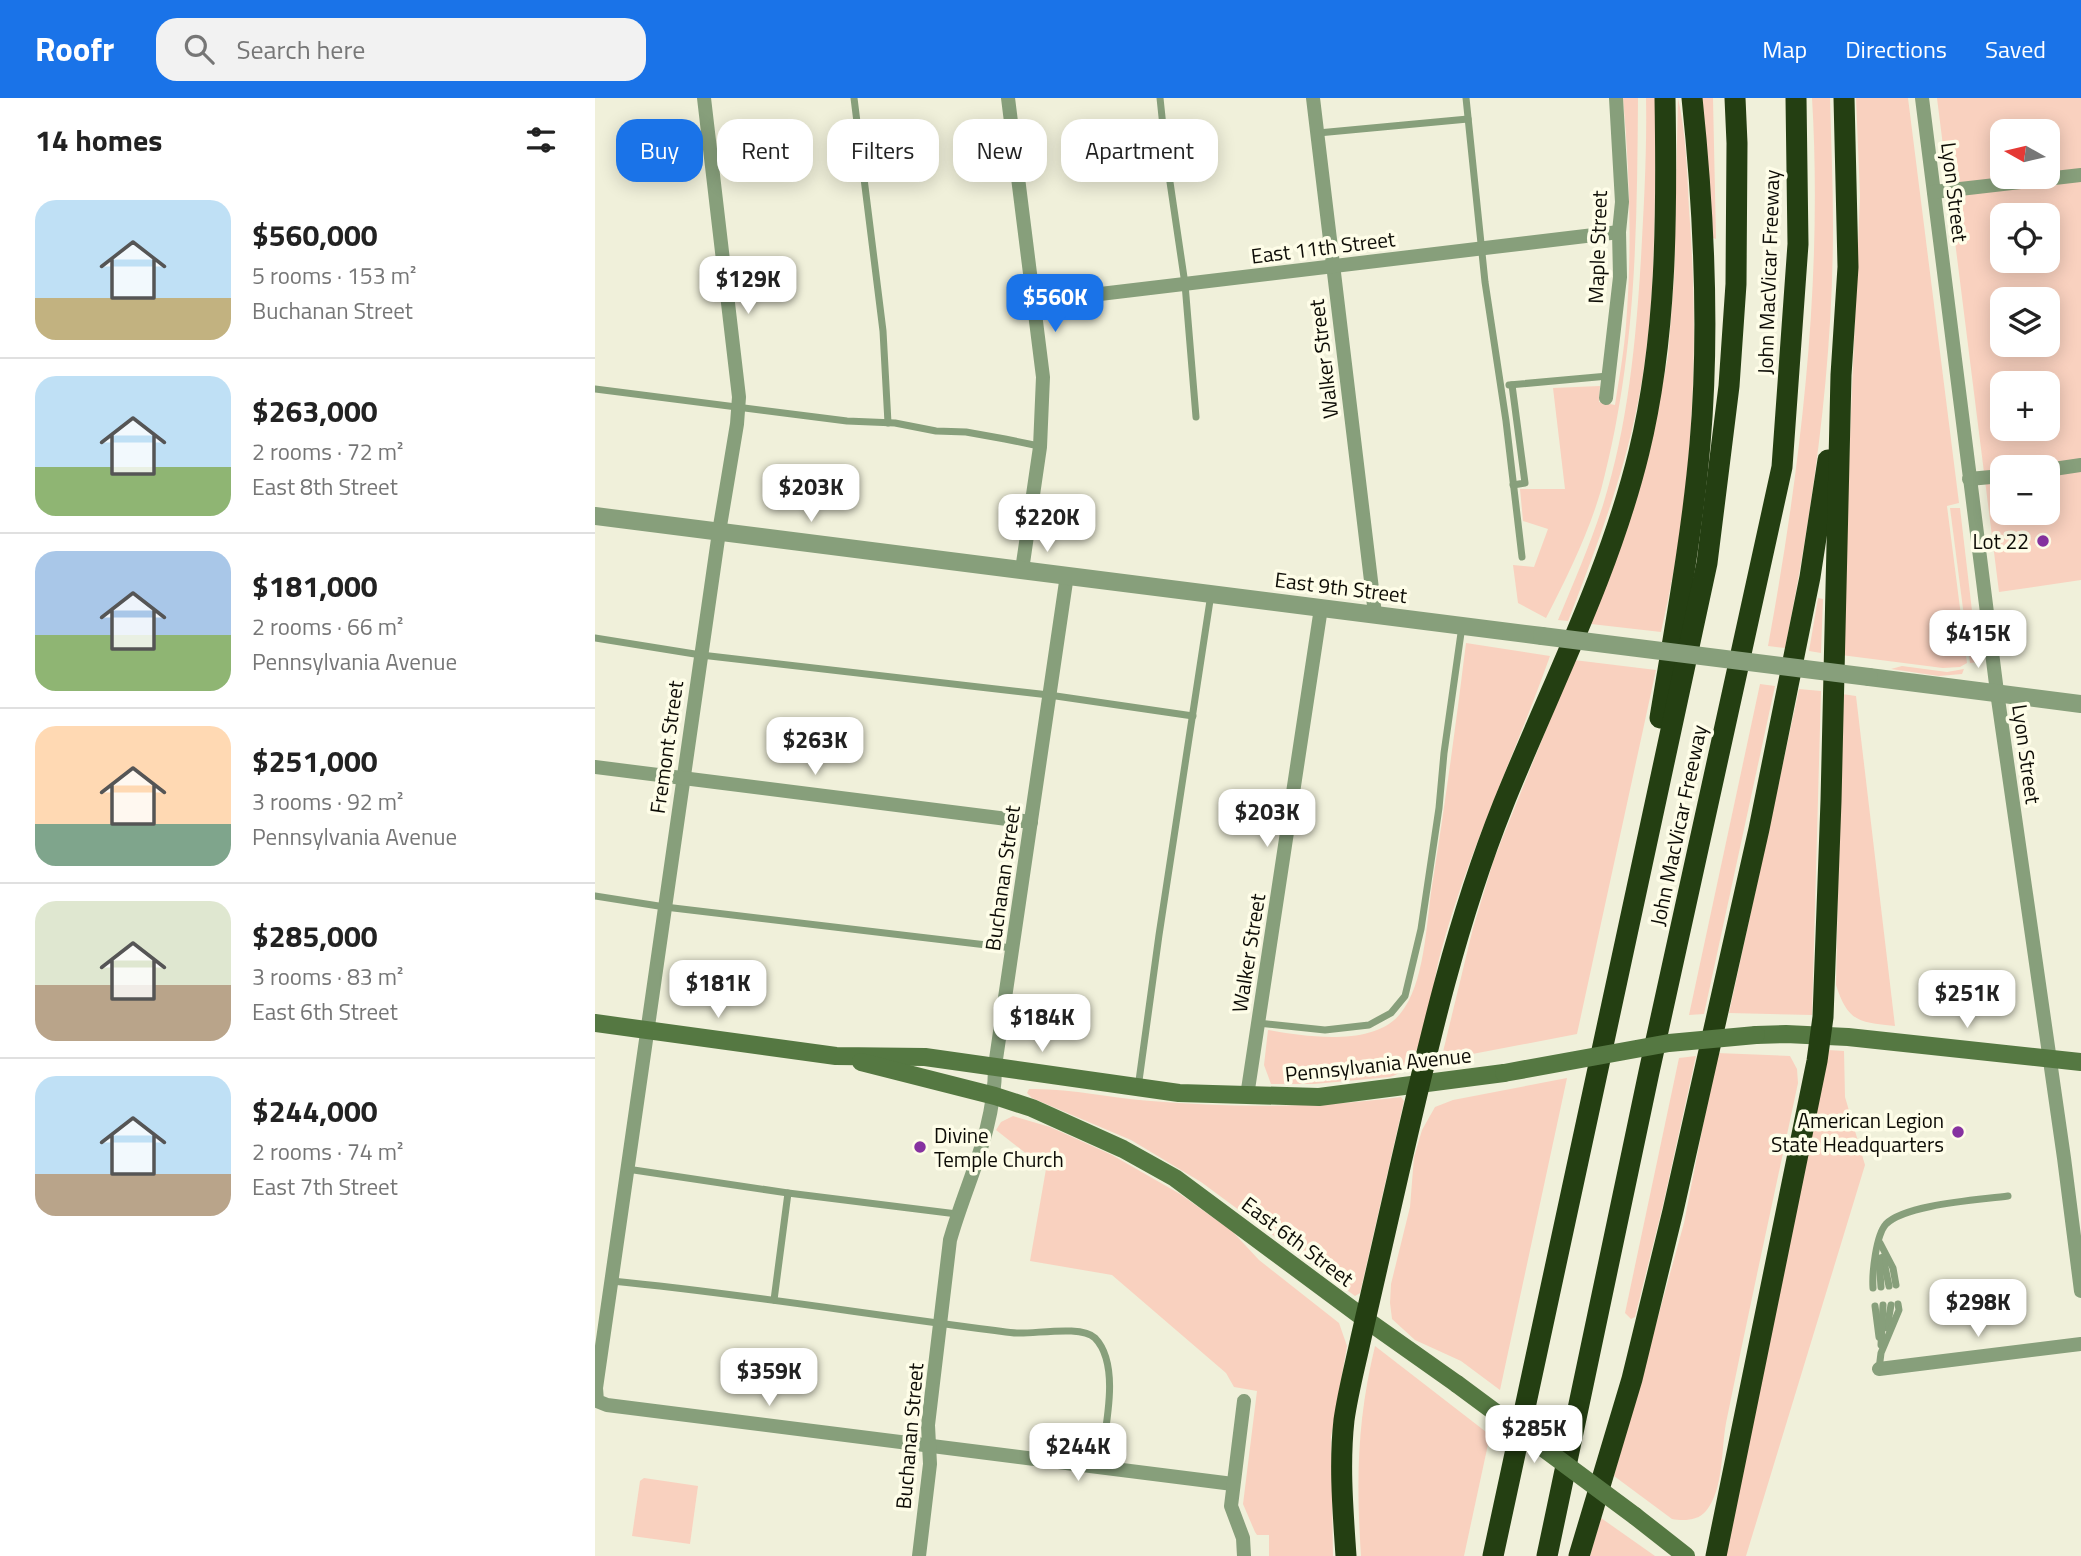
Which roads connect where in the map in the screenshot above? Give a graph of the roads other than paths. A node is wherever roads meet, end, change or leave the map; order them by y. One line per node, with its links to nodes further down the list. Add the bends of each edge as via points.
1 (705, 98): 29 (street, Fremont Street)
2 (854, 98): 31 (lane, via 883,331)
3 (1008, 98): 22 (street)
4 (1160, 98): 21 (lane)
5 (1313, 98): 15 (street, Walker Street)
6 (1466, 98): 14 (lane)
7 (1616, 98): 18 (street, Maple Street, via 1622,202)
8 (1665, 98): 68 (highway, via 1659,325 1639,452 1593,590 1480,865)
9 (1692, 98): 56 (highway, via 1705,296 1700,442 1688,552)
10 (1735, 98): 56 (highway, John MacVicar Freeway, via 1736,284 1718,486 1702,589)
11 (1796, 98): 93 (highway, John MacVicar Freeway, via 1798,244 1782,467)
12 (1845, 98): 23 (highway, via 1848,267)
13 (1922, 98): 17 (street, Lyon Street)
14 (1468, 119): 15 (lane); 19 (lane)
15 (1318, 134): 20 (street, Walker Street)
16 (2081, 174): 17 (street)
17 (1934, 192): 36 (street, Lyon Street)
18 (1619, 232): 19 (street, East 11th Street); 24 (street, Maple Street, via 1620,277)
19 (1483, 248): 20 (street, East 11th Street); 26 (lane)
20 (1333, 267): 21 (street, East 11th Street); 45 (street, Walker Street)
21 (1185, 284): 22 (street, East 11th Street); 30 (lane)
22 (1033, 302): 32 (street, via 1043,377)
23 (1841, 374): 63 (highway, via 1831,801); 94 (highway, via 1810,577 1756,843 1632,1379)
24 (1608, 376): 25 (lane); 28 (street, Maple Street)
25 (1512, 385): 26 (lane); 37 (lane, via 1525,483)
26 (1501, 386): 37 (lane)
27 (595, 389): 29 (lane)
28 (1606, 398)
29 (739, 406): 31 (lane); 39 (street, Fremont Street)
30 (1196, 417)
31 (888, 423): 32 (lane)
32 (1040, 447): 41 (street)
33 (2081, 465): 34 (street)
34 (2060, 468)
35 (1990, 477): 36 (street)
36 (1969, 479): 49 (street, Lyon Street)
37 (1513, 485): 40 (lane)
38 (595, 516): 39 (street, East 9th Street)
39 (719, 532): 41 (street, East 9th Street); 48 (street, Fremont Street)
40 (1521, 557)
41 (1022, 570): 42 (street, East 9th Street)
42 (1067, 575): 43 (street, East 9th Street); 50 (street, Buchanan Street)
43 (1211, 594): 44 (street, East 9th Street); 52 (lane)
44 (1321, 608): 45 (street, East 9th Street); 61 (street, Walker Street)
45 (1375, 614): 46 (street, East 9th Street)
46 (1462, 626): 49 (street, East 9th Street, bridge); 61 (lane, via 1421,929 1405,996 1391,1013 1369,1025 1325,1030)
47 (595, 638): 48 (lane)
48 (701, 655): 50 (lane); 54 (street, Fremont Street)
49 (1997, 692): 51 (street, East 9th Street); 65 (street, Lyon Street)
50 (1049, 695): 52 (lane); 55 (street, Buchanan Street)
51 (2081, 704)
52 (1193, 716): 69 (lane)
53 (595, 767): 54 (street)
54 (683, 778): 55 (street); 58 (street, Fremont Street)
55 (1031, 822): 59 (street, Buchanan Street)
56 (1635, 894): 92 (highway, John MacVicar Freeway)
57 (595, 895): 58 (lane)
58 (665, 907): 59 (lane); 62 (street, Fremont Street)
59 (1013, 948): 67 (street, Buchanan Street)
60 (595, 1023): 62 (main road, Pennsylvania Avenue)
61 (1258, 1023): 71 (street, Walker Street)
62 (646, 1030): 64 (main road, Pennsylvania Avenue); 72 (street, Fremont Street)
63 (1820, 1035): 65 (main road, Pennsylvania Avenue); 68 (main road, Pennsylvania Avenue, bridge, via 1669,1043); 96 (highway)
64 (836, 1056): 67 (main road, Pennsylvania Avenue, via 925,1057); 70 (main road, East 6th Street)
65 (2050, 1058): 66 (main road, Pennsylvania Avenue); 78 (street, Lyon Street)
66 (2081, 1062)
67 (995, 1066): 69 (main road, Pennsylvania Avenue); 70 (street, Buchanan Street)
68 (1419, 1085): 71 (main road, Pennsylvania Avenue, via 1318,1097); 80 (highway)
69 (1138, 1088): 71 (main road, Pennsylvania Avenue)
70 (995, 1096): 75 (street, Buchanan Street, via 973,1177); 80 (main road, East 6th Street, via 1078,1127 1175,1178)
71 (1247, 1096)
72 (626, 1168): 73 (lane); 77 (street, Fremont Street)
73 (788, 1193): 75 (lane); 79 (lane)
74 (2008, 1196): 76 (lane, via 1897,1217 1886,1224)
75 (957, 1214): 81 (street, Buchanan Street)
76 (1879, 1243): 76 (lane, via 1872,1273 1885,1286 1887,1269)
77 (611, 1281): 79 (lane); 86 (street, Fremont Street, via 597,1401)
78 (2081, 1291)
79 (774, 1300): 81 (lane)
80 (1365, 1320): 91 (highway, via 1351,1378 1342,1450); 95 (main road, East 6th Street, bridge)
81 (940, 1323): 86 (street, Buchanan Street); 87 (lane, via 1016,1333 1077,1331 1093,1335 1108,1369)
82 (2081, 1344): 84 (street)
83 (1881, 1353): 83 (lane, via 1887,1305 1899,1310); 84 (lane)
84 (1879, 1368)
85 (1244, 1401): 88 (street)
86 (929, 1446): 87 (street); 89 (street, Buchanan Street)
87 (1100, 1468): 88 (street)
88 (1233, 1484): 90 (street, via 1231,1506 1243,1538)
89 (919, 1556)
90 (1244, 1556)
91 (1346, 1556)
92 (1493, 1556)
93 (1547, 1556)
94 (1579, 1556)
95 (1686, 1556)
96 (1716, 1556)

